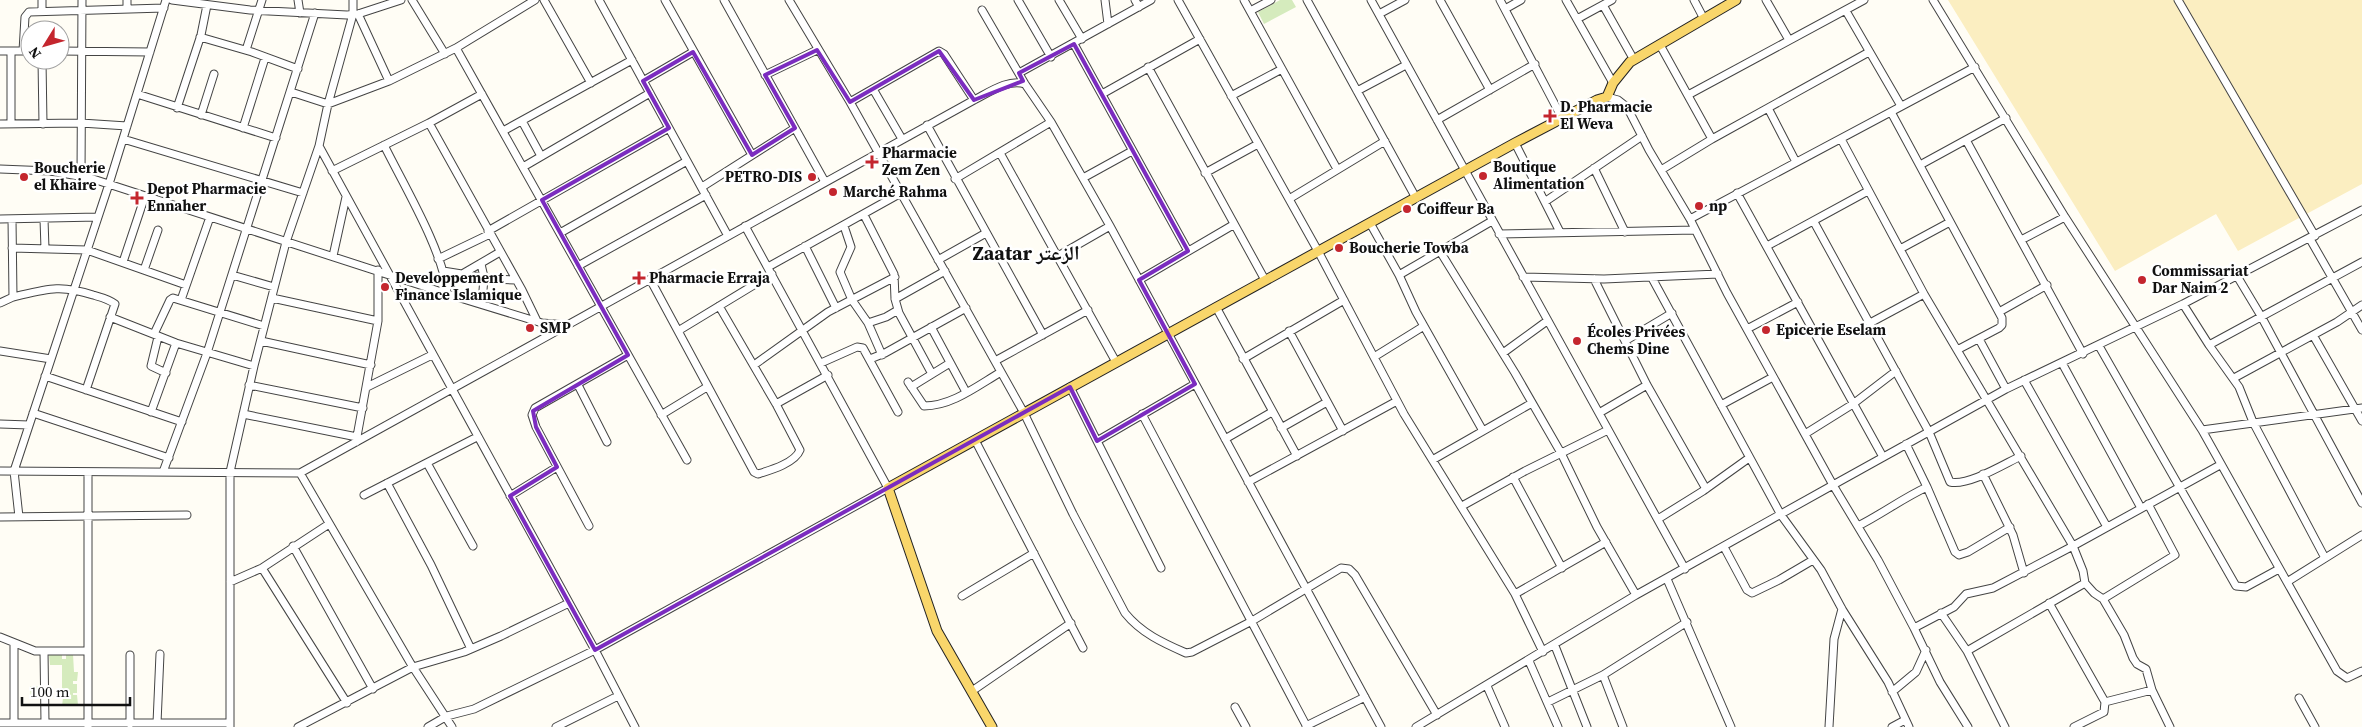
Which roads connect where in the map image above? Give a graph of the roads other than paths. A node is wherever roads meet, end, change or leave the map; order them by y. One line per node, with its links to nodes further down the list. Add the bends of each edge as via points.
1 (42, 0): 49 (street)
2 (82, 0): 47 (street)
3 (127, 0): 43 (street)
4 (172, 0): 40 (street)
5 (262, 0): 44 (street)
6 (298, 0): 50 (street)
7 (352, 0): 52 (street)
8 (401, 0): 52 (street)
9 (412, 0): 75 (street)
10 (535, 0): 64 (street)
11 (544, 0): 92 (street)
12 (599, 0): 78 (street)
13 (724, 0): 89 (street)
14 (789, 0): 66 (street)
15 (1018, 0): 76 (street)
16 (1059, 0): 59 (street)
17 (1105, 0): 57 (street)
18 (1151, 0): 37 (street)
19 (1178, 0): 60 (street)
20 (1244, 0): 46 (street)
21 (1271, 0): 46 (street)
22 (1307, 0): 96 (street)
23 (1371, 0): 53 (street)
24 (1405, 0): 53 (street)
25 (1440, 0): 97 (street)
26 (1500, 0): 42 (street)
27 (1521, 0): 42 (street)
28 (1566, 0): 56 (street)
29 (1612, 0): 41 (street)
30 (1694, 0): 54 (street)
31 (1736, 0): 54 (main road)
32 (1766, 0): 61 (street)
33 (1864, 0): 48 (street)
34 (1933, 0): 83 (street)
35 (2178, 0): 203 (street)
36 (667, 1): 72 (street)
37 (1137, 3): 57 (street)
38 (165, 4): 43 (street); 71 (street)
39 (235, 4): 40 (street); 44 (street)
40 (207, 5): 58 (street)
41 (1603, 5): 56 (street); 79 (street)
42 (1505, 8): 81 (street)
43 (127, 9): 47 (street)
44 (260, 10): 50 (street); 65 (street)
45 (982, 10): 87 (street)
46 (1250, 10): 84 (street)
47 (82, 11): 49 (street); 74 (street)
48 (1846, 11): 61 (street); 73 (street)
49 (42, 12): 55 (street, via 26,14)
50 (300, 13): 51 (street)
51 (315, 13): 52 (street); 86 (street)
52 (356, 14): 91 (street); 108 (street)
53 (1379, 14): 80 (street)
54 (1704, 19): 63 (main road)
55 (26, 20)
56 (1577, 20): 93 (street)
57 (1108, 24): 59 (street)
58 (200, 37): 65 (street); 110 (street)
59 (1082, 39): 62 (street)
60 (1200, 39): 82 (street); 104 (street)
61 (1789, 40): 103 (street)
62 (1074, 44): 76 (street); 102 (street)
63 (1660, 45): 79 (main road); 103 (street)
64 (456, 48): 75 (street); 101 (street)
65 (246, 50): 77 (street)
66 (817, 50): 89 (street); 107 (street)
67 (0, 51): 68 (street)
68 (11, 51): 69 (street); 122 (street)
69 (20, 51)
70 (70, 52): 74 (street)
71 (150, 52): 74 (street); 100 (street)
72 (693, 52): 90 (street); 145 (street)
73 (1870, 52): 109 (street); 111 (street)
74 (82, 53): 119 (street)
75 (445, 54): 91 (street)
76 (1050, 57): 87 (street)
77 (265, 58): 86 (street); 126 (street)
78 (632, 60): 90 (street); 92 (street)
79 (1634, 60): 93 (main road, via 1626,65)
80 (1406, 64): 96 (street); 116 (street)
81 (1535, 64): 97 (street); 114 (street)
82 (1148, 67): 102 (street); 157 (street)
83 (1975, 67): 109 (street); 115 (street)
84 (1282, 69): 104 (street); 151 (street)
85 (42, 70): 123 (street)
86 (298, 70): 98 (street)
87 (1019, 73): 94 (street)
88 (214, 74): 113 (street)
89 (765, 75): 128 (street)
90 (643, 80): 99 (street)
91 (389, 81): 108 (street)
92 (592, 83): 117 (street)
93 (1613, 83): 105 (main road)
94 (1025, 84): 106 (street, via 1007,84); 118 (street)
95 (873, 89): 106 (street, via 939,51); 107 (street); 134 (street)
96 (1357, 90): 137 (street)
97 (1490, 90): 116 (street)
98 (291, 92): 108 (street); 131 (street)
99 (650, 93): 127 (street); 146 (street)
100 (137, 94): 110 (street); 125 (street)
101 (482, 94): 120 (street); 129 (street)
102 (1102, 94): 142 (street)
103 (1688, 95): 135 (street)
104 (1231, 96): 139 (street)
105 (1607, 97): 114 (main road); 130 (street, via 1618,100 1627,108)
106 (974, 100): 124 (street)
107 (850, 102): 143 (street)
108 (328, 104): 141 (street)
109 (1901, 106): 112 (street)
110 (178, 108): 113 (street)
111 (1768, 108): 135 (street); 148 (street)
112 (1891, 112): 132 (street); 149 (street)
113 (201, 115): 126 (street)
114 (1562, 118): 138 (main road)
115 (2006, 118): 136 (street); 179 (street)
116 (1436, 120): 156 (street)
117 (522, 121): 129 (street); 146 (street)
118 (1051, 122): 144 (street); 159 (street)
119 (81, 123): 123 (street); 125 (street); 158 (street)
120 (430, 123): 140 (street); 196 (street)
121 (0, 124): 122 (street)
122 (11, 124): 123 (street)
123 (43, 124)
124 (927, 125): 134 (street); 160 (street)
125 (127, 126): 133 (street)
126 (243, 128): 131 (street)
127 (669, 128): 147 (street); 174 (street)
128 (794, 128): 145 (street); 162 (street)
129 (503, 131): 150 (street)
130 (1642, 136): 152 (street); 154 (street)
131 (276, 138): 161 (street)
132 (1841, 138): 148 (street); 165 (street)
133 (123, 139): 161 (street); 163 (street)
134 (902, 139): 143 (street)
135 (1712, 139): 154 (street)
136 (1966, 140): 149 (street); 204 (street)
137 (1385, 141): 151 (street); 172 (street)
138 (1515, 143): 156 (main road); 175 (street)
139 (1258, 144): 157 (street); 173 (street)
140 (384, 145): 155 (street); 218 (street)
141 (319, 146): 155 (street); 166 (street)
142 (1132, 151): 159 (street); 212 (street)
143 (878, 152): 162 (street); 167 (street)
144 (1000, 153): 160 (street); 217 (street)
145 (752, 155): 164 (street)
146 (541, 156): 150 (street)
147 (688, 161): 164 (street); 199 (street)
148 (1796, 162): 168 (street)
149 (1920, 165): 187 (street)
150 (523, 167): 174 (street)
151 (1337, 168): 173 (street)
152 (1594, 168): 175 (street); 198 (street)
153 (0, 169): 158 (street)
154 (1661, 170): 181 (street)
155 (332, 171): 171 (street)
156 (1464, 171): 172 (main road); 185 (street)
157 (1205, 173): 189 (street)
158 (81, 176): 163 (street)
159 (1083, 178): 192 (street)
160 (955, 179): 200 (street)
161 (263, 180): 166 (street); 193 (street)
162 (825, 182): 190 (street)
163 (109, 184): 170 (street); 180 (street)
164 (702, 187): 169 (street)
165 (1868, 190): 186 (street); 210 (street)
166 (303, 193): 205 (street)
167 (901, 193): 177 (street); 219 (street)
168 (1737, 193): 181 (street); 207 (street)
169 (706, 195): 202 (street); 223 (street)
170 (145, 196): 178 (street); 220 (street)
171 (346, 197): 216 (street); 229 (street)
172 (1416, 198): 188 (main road)
173 (1289, 199): 213 (street)
174 (542, 200): 196 (street); 199 (street)
175 (1546, 201): 197 (street)
176 (2362, 210): 203 (street)
177 (864, 214): 191 (street); 237 (street)
178 (210, 217): 193 (street); 246 (street)
179 (2065, 217): 204 (street); 285 (street)
180 (98, 218): 184 (street); 211 (street)
181 (1690, 218): 195 (street)
182 (0, 219): 183 (street)
183 (12, 219): 184 (street); 208 (street)
184 (44, 220): 209 (street)
185 (1492, 221): 201 (street); 215 (street)
186 (1814, 222): 207 (street); 280 (street)
187 (1950, 222): 210 (street); 270 (street)
188 (1370, 223): 213 (main road); 234 (street)
189 (1233, 225): 212 (street); 245 (street)
190 (745, 226): 202 (street); 224 (street)
191 (844, 226): 206 (street); 256 (street, via 851,247 840,272)
192 (1110, 226): 217 (street); 244 (street)
193 (248, 229): 205 (street); 233 (street)
194 (158, 230): 225 (street)
195 (1695, 230): 198 (street); 232 (street)
196 (489, 232): 214 (street); 218 (street)
197 (1560, 232): 198 (street); 201 (street)
198 (1625, 232)
199 (560, 233): 223 (street)
200 (986, 233): 219 (street); 292 (street)
201 (1499, 234): 238 (street)
202 (728, 236): 241 (street)
203 (2312, 237): 235 (street); 239 (street)
204 (2021, 240): 247 (street)
205 (286, 242): 216 (street); 248 (street)
206 (805, 246): 224 (street); 266 (street)
207 (1767, 246): 258 (street)
208 (12, 248): 209 (street); 252 (street)
209 (45, 249): 211 (street)
210 (1900, 249): 251 (street)
211 (88, 250): 220 (street); 249 (street)
212 (1188, 251): 244 (street)
213 (1318, 251): 245 (main road); 257 (street)
214 (500, 252): 222 (street); 243 (street)
215 (1441, 253): 234 (street); 305 (street)
216 (333, 256): 226 (street)
217 (1058, 256): 269 (street)
218 (438, 259): 227 (street)
219 (938, 260): 228 (street)
220 (123, 262): 225 (street)
221 (2362, 262): 239 (street)
222 (480, 264): 230 (street); 236 (street)
223 (578, 266): 264 (street)
224 (768, 267): 231 (street)
225 (144, 270): 246 (street)
226 (378, 270): 229 (street); 276 (street)
227 (443, 271): 230 (street); 250 (street)
228 (945, 271): 254 (street); 267 (street)
229 (388, 273): 250 (street); 309 (street)
230 (464, 273): 236 (street)
231 (772, 274): 263 (street); 287 (street)
232 (1718, 274): 240 (street); 286 (street)
233 (232, 275): 248 (street); 272 (street)
234 (1399, 276): 283 (street)
235 (2237, 276): 261 (street); 274 (street)
236 (484, 277): 243 (street); 260 (street)
237 (895, 277): 254 (street); 256 (street)
238 (1523, 277): 242 (street); 278 (street)
239 (2332, 277): 271 (street); 274 (street)
240 (1652, 278): 242 (street); 273 (street)
241 (650, 279): 264 (street); 289 (street)
242 (1594, 279): 298 (street)
243 (516, 280): 277 (street)
244 (1139, 280): 291 (street)
245 (1265, 280): 265 (main road)
246 (186, 285): 255 (street)
247 (2047, 285): 270 (street); 308 (street)
248 (274, 287): 253 (street)
249 (74, 289): 252 (street, via 46,289); 275 (street, via 113,302 115,306); 312 (street)
250 (447, 292): 260 (street)
251 (1924, 294): 280 (street); 302 (street)
252 (13, 298): 259 (street)
253 (272, 298): 276 (street); 282 (street)
254 (895, 299): 268 (street)
255 (181, 300): 272 (street); 294 (street, via 170,300)
256 (852, 300): 266 (street); 279 (street)
257 (1344, 300): 290 (street); 311 (street)
258 (1798, 302): 286 (street); 348 (street)
259 (0, 303)
260 (482, 304): 277 (street)
261 (2183, 304): 285 (street); 300 (street)
262 (2362, 305): 271 (street)
263 (719, 306): 289 (street); 321 (street)
264 (601, 307): 281 (street); 307 (street)
265 (1216, 307): 291 (main road); 314 (street)
266 (836, 308): 287 (street)
267 (966, 308): 284 (street); 315 (street)
268 (898, 310): 279 (street); 295 (street)
269 (1088, 310): 292 (street); 316 (street)
270 (1998, 312): 296 (street, via 2002,325)
271 (2351, 312): 288 (street); 293 (street)
272 (220, 313): 282 (street); 304 (street)
273 (1672, 313): 298 (street); 349 (street)
274 (2261, 316): 300 (street); 306 (street)
275 (110, 317): 294 (street); 340 (street)
276 (378, 321): 320 (street)
277 (537, 321): 281 (street)
278 (1548, 321): 305 (street); 357 (street)
279 (868, 323): 310 (street)
280 (1870, 323): 324 (street)
281 (569, 325): 341 (street)
282 (264, 326): 297 (street)
283 (1424, 326): 311 (street); 371 (street)
284 (931, 327): 295 (street); 318 (street)
285 (2135, 327): 301 (street); 369 (street)
286 (1747, 329): 329 (street)
287 (803, 330): 317 (street); 321 (street)
288 (2362, 330)
289 (678, 331): 337 (street)
290 (1289, 331): 314 (street); 345 (street)
291 (1168, 333): 316 (main road); 332 (street)
292 (1043, 334): 315 (street)
293 (2313, 335): 306 (street); 351 (street)
294 (156, 336): 299 (street); 325 (street, via 151,366)
295 (913, 338): 310 (street); 326 (street)
296 (1979, 339): 302 (street); 339 (street)
297 (261, 340): 320 (street); 322 (street)
298 (1625, 341): 333 (street)
299 (176, 343): 304 (street); 325 (street)
300 (2209, 344): 330 (street)
301 (2099, 346): 308 (street); 403 (street)
302 (1957, 350): 344 (street)
303 (0, 351): 312 (street)
304 (207, 353): 322 (street); 363 (street)
305 (1503, 353): 346 (street)
306 (2280, 353): 330 (street); 361 (street)
307 (628, 354): 335 (street); 359 (street)
308 (2083, 354): 319 (street)
309 (432, 355): 336 (street); 341 (street)
310 (882, 355): 313 (street)
311 (1374, 356): 343 (street)
312 (51, 358): 327 (street)
313 (870, 359): 317 (street, via 860,347); 353 (street)
314 (1243, 359): 354 (street)
315 (995, 361): 323 (street)
316 (1116, 362): 338 (main road)
317 (821, 363): 328 (street)
318 (950, 363): 326 (street); 342 (street)
319 (2062, 363): 331 (street); 411 (street)
320 (371, 365): 336 (street)
321 (754, 365): 347 (street)
322 (254, 366): 334 (street)
323 (1001, 372): 342 (street); 356 (street)
324 (1896, 372): 348 (street); 372 (street)
325 (166, 373): 352 (street)
326 (932, 374): 342 (street, via 909,384 924,406 942,405)
327 (45, 376): 340 (street); 355 (street)
328 (828, 376): 347 (street); 405 (street)
329 (1773, 377): 349 (street); 373 (street)
330 (2234, 378): 364 (street)
331 (2024, 380): 339 (street); 421 (street)
332 (1195, 384): 360 (street); 375 (street)
333 (1647, 384): 357 (street); 406 (street)
334 (250, 385): 350 (street); 358 (street)
335 (578, 385): 379 (street); 391 (street, via 535,408 532,415)
336 (367, 387): 350 (street)
337 (707, 387): 347 (street, via 756,474 784,464 800,452); 359 (street)
338 (1070, 387): 356 (main road); 378 (street)
339 (2006, 389): 344 (street)
340 (86, 390): 352 (street)
341 (451, 390): 374 (street); 376 (street)
342 (966, 392)
343 (1397, 401): 370 (street); 387 (street)
344 (1987, 401): 372 (street); 383 (street)
345 (1327, 402): 367 (street); 370 (street)
346 (1532, 403): 371 (street); 381 (street)
347 (776, 404)
348 (1853, 404): 373 (street); 384 (street)
349 (1721, 405): 386 (street)
350 (363, 408): 376 (street)
351 (2359, 409): 361 (street); 362 (street)
352 (151, 412): 363 (street)
353 (898, 412)
354 (1272, 412): 367 (street); 375 (street)
355 (33, 413): 366 (street); 385 (street)
356 (1024, 413): 377 (main road); 451 (street, via 1072,514 1125,613 1133,622 1152,637 1186,653)
357 (1599, 413): 368 (street)
358 (243, 414): 376 (street); 396 (street)
359 (661, 414): 388 (street)
360 (1142, 414): 378 (street); 451 (street)
361 (2314, 415): 364 (street); 409 (street)
362 (2362, 421)
363 (182, 422): 385 (street)
364 (2253, 422): 369 (street); 430 (street)
365 (0, 424): 366 (street)
366 (29, 425): 393 (street)
367 (1281, 428): 382 (street)
368 (1608, 430): 381 (street); 417 (street)
369 (2202, 430): 390 (street)
370 (1343, 431): 382 (street)
371 (1483, 431): 387 (street)
372 (1929, 432): 380 (street); 398 (street, via 1950,482 1969,480)
373 (1804, 434): 402 (street)
374 (477, 437): 389 (street); 408 (street)
375 (1225, 439): 400 (street)
376 (356, 440): 397 (street)
377 (975, 440): 405 (main road); 429 (street)
378 (1097, 441): 433 (street)
379 (606, 442)
380 (1906, 444): 384 (street); 404 (street)
381 (1561, 453): 399 (street); 424 (street)
382 (1297, 456): 400 (street)
383 (2021, 456): 398 (street); 427 (street)
384 (1883, 457): 402 (street)
385 (169, 458): 395 (street)
386 (1749, 458): 406 (street); 412 (street)
387 (1434, 459): 410 (street)
388 (687, 460)
389 (428, 463): 401 (street); 426 (street)
390 (2220, 464): 403 (street); 435 (street)
391 (557, 467): 408 (street); 419 (street)
392 (0, 471): 393 (street)
393 (14, 471): 394 (street); 416 (street)
394 (88, 472): 395 (street); 414 (street)
395 (164, 472): 396 (street)
396 (230, 472): 397 (street); 439 (street)
397 (300, 473): 418 (street)
398 (1983, 474): 422 (street)
399 (1513, 477): 410 (street); 434 (street)
400 (1248, 482): 442 (street)
401 (387, 483): 407 (street); 459 (street, via 432,565)
402 (1833, 486): 412 (street); 420 (street)
403 (2180, 486): 411 (street); 435 (street, via 2236,586 2246,587)
404 (1927, 487): 420 (street); 422 (street, via 1959,555)
405 (888, 488): 460 (street); 476 (main road, via 938,631)
406 (1706, 489): 417 (street)
407 (364, 495)
408 (510, 496): 447 (street)
409 (2362, 503)
410 (1462, 506): 443 (street)
411 (2144, 506): 421 (street); 446 (street, via 2175,555)
412 (1781, 514): 428 (street); 431 (street)
413 (187, 515): 414 (street)
414 (88, 516): 416 (street); 463 (street)
415 (0, 517): 416 (street)
416 (19, 517)
417 (1658, 519): 436 (street)
418 (329, 524): 425 (street); 469 (street)
419 (589, 526)
420 (1858, 526): 454 (street)
421 (2107, 526): 427 (street)
422 (2010, 527): 437 (street)
423 (2362, 535): 430 (street)
424 (1606, 542): 434 (street); 445 (street)
425 (293, 546): 432 (street); 473 (street)
426 (473, 546)
427 (2073, 546): 437 (street); 441 (street)
428 (1724, 547): 431 (street, via 1752,593); 436 (street)
429 (1034, 553): 444 (street); 453 (street)
430 (2325, 558): 440 (street)
431 (1813, 560): 449 (street)
432 (262, 568): 439 (street); 481 (street)
433 (1161, 568)
434 (1562, 568): 443 (street)
435 (2279, 568): 440 (street)
436 (1686, 569): 438 (street)
437 (2024, 572): 450 (street, via 1993,588 1966,594 1954,607)
438 (1667, 579): 445 (street); 452 (street)
439 (230, 582): 494 (street)
440 (2287, 582): 470 (street, via 2337,672 2347,678)
441 (2086, 583): 446 (street, via 2094,593); 448 (street)
442 (1306, 589): 451 (street); 479 (street); 485 (street, via 1341,568 1355,575)
443 (1515, 594): 465 (street)
444 (962, 596)
445 (1636, 596): 457 (street)
446 (2104, 598): 474 (street, via 2133,658 2146,669)
447 (569, 602): 459 (street); 460 (street)
448 (2050, 603): 464 (street); 483 (street)
449 (1842, 609): 477 (street); 510 (street, via 1834,639)
450 (1941, 613): 454 (street); 464 (street)
451 (1252, 621): 495 (street)
452 (1687, 622): 471 (street); 509 (street)
453 (1071, 623): 458 (street); 476 (street)
454 (1914, 628): 461 (street)
455 (0, 637): 456 (street)
456 (14, 643): 462 (street, via 29,650); 489 (street)
457 (1555, 646): 465 (street); 475 (street)
458 (1084, 648)
459 (471, 649): 469 (street)
460 (595, 650): 478 (street); 486 (street, via 474,710)
461 (1926, 650): 477 (street, via 1916,672); 513 (street, via 1940,682)
462 (44, 651): 463 (street); 490 (street)
463 (87, 651): 493 (street)
464 (1967, 651): 514 (street)
465 (1544, 652): 468 (street)
466 (160, 654): 491 (street)
467 (130, 655): 492 (street)
468 (1529, 661): 472 (street); 482 (street)
469 (413, 667): 473 (street); 486 (street)
470 (2362, 671)
471 (1603, 675): 475 (street); 508 (street)
472 (1487, 686): 485 (street); 505 (street)
473 (373, 689): 481 (street)
474 (2152, 690): 483 (street); 516 (street)
475 (1573, 691): 482 (street); 507 (street)
476 (972, 692): 502 (main road)
477 (1892, 692): 487 (street)
478 (618, 696): 500 (street); 501 (street)
479 (1365, 697): 495 (street); 504 (street)
480 (2300, 698): 517 (street)
481 (346, 702): 497 (street)
482 (1548, 702): 506 (street)
483 (2105, 702): 515 (street, via 2104,712)
484 (1235, 707): 503 (street)
485 (1437, 715): 496 (street)
486 (447, 716): 498 (street); 499 (street)
487 (1905, 720): 511 (street); 512 (street)
488 (0, 723): 489 (street)
489 (14, 723): 490 (street)
490 (45, 723): 493 (street)
491 (157, 723): 492 (street); 494 (street)
492 (130, 724): 493 (street)
493 (88, 725)
494 (230, 725)
495 (1306, 726)
496 (1421, 726)
497 (298, 727)
498 (428, 727)
499 (452, 727)
500 (556, 727)
501 (635, 727)
502 (992, 727)
503 (1246, 727)
504 (1381, 727)
505 (1504, 727)
506 (1558, 727)
507 (1587, 727)
508 (1623, 727)
509 (1731, 727)
510 (1829, 727)
511 (1892, 727)
512 (1909, 727)
513 (1968, 727)
514 (2005, 727)
515 (2074, 727)
516 (2170, 727)
517 (2315, 727)

